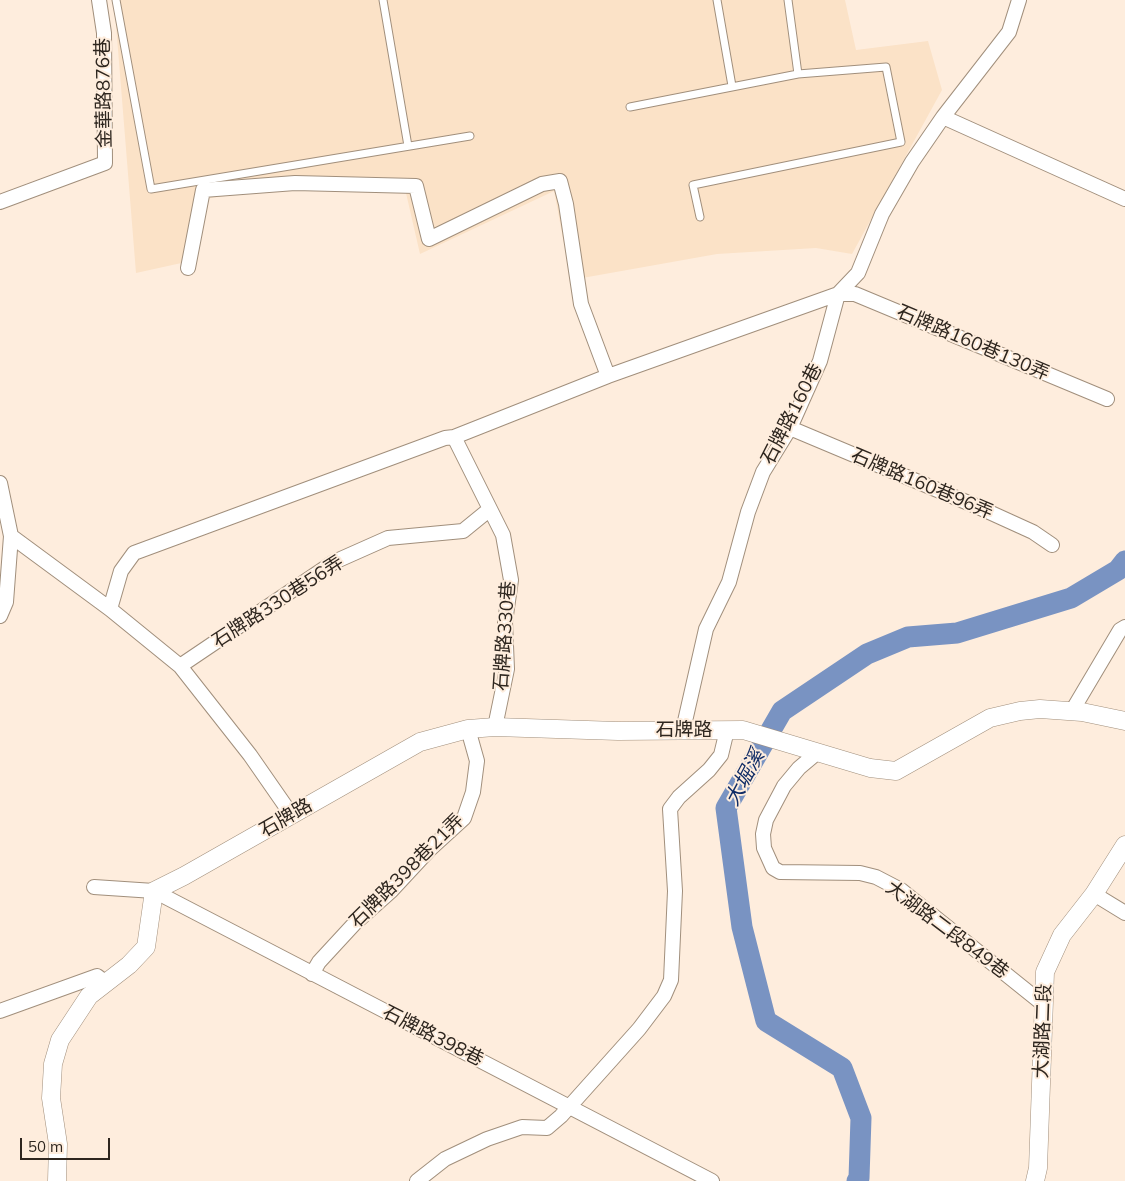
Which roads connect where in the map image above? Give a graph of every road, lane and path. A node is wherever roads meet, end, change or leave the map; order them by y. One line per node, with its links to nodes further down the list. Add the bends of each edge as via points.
1 (99, 0): 14 (street, 金華路876巷, via 104,34 105,163)
2 (116, 0): 12 (lane, via 151,189)
3 (383, 0): 12 (lane)
4 (717, 0): 8 (lane)
5 (788, 0): 7 (lane)
6 (1019, 0): 10 (street, 石牌路160巷, via 1009,32)
7 (798, 74): 8 (lane); 15 (lane, via 886,67 901,142 694,185)
8 (732, 86): 9 (lane)
9 (630, 107)
10 (943, 117): 13 (street); 17 (street, 石牌路160巷, via 882,214 858,274)
11 (470, 136): 12 (lane)
12 (408, 146)
13 (1125, 199)
14 (0, 202)
15 (700, 217)
16 (188, 268): 18 (street, via 203,190 295,183 416,186 428,239 542,184 560,181 582,304)
17 (838, 294): 18 (street); 19 (street, 石牌路160巷130弄, via 855,294); 20 (street, 石牌路160巷, via 820,361)
18 (608, 376): 21 (street)
19 (1107, 399)
20 (790, 428): 25 (street, 石牌路160巷96弄, via 978,507 1033,532); 35 (street, 石牌路160巷, via 763,472 748,512 729,582 706,629)
21 (454, 437): 23 (street, 石牌路330巷); 27 (street, via 134,553 121,571)
22 (0, 483): 24 (street)
23 (490, 509): 30 (street, 石牌路330巷56弄, via 463,532 388,538 334,562); 33 (street, 石牌路330巷, via 503,535 511,580 504,622 507,669)
24 (11, 536): 26 (street); 27 (street)
25 (1052, 545)
26 (3, 603): 28 (street)
27 (110, 609): 30 (street)
28 (0, 616)
29 (1125, 627): 31 (street, via 1120,630)
30 (180, 666): 38 (street, via 250,755)
31 (1072, 711): 32 (street); 37 (street, via 1040,709 990,718 896,771 870,768)
32 (1125, 721)
33 (495, 727): 34 (street, 石牌路); 35 (street, 石牌路)
34 (468, 729): 38 (street, 石牌路, via 420,742); 44 (street, 石牌路398巷21弄, via 477,761 473,792 464,818 355,923)
35 (683, 730): 36 (street, 石牌路)
36 (735, 730): 37 (street, 石牌路); 48 (street, via 709,770 670,809 675,891 671,980 664,996)
37 (818, 752): 46 (street, 大湖路二段849巷, via 784,786 766,820 764,848 773,868 780,872 860,873 876,877 901,890)
38 (290, 814): 41 (street, 石牌路)
39 (1125, 845): 42 (street, 大湖路二段)
40 (94, 887): 41 (street)
41 (154, 891): 44 (street, 石牌路398巷); 45 (street, via 146,947 129,965)
42 (1094, 894): 43 (street); 46 (street, 大湖路二段, via 1062,935 1045,972)
43 (1125, 913)
44 (312, 974): 48 (street, 石牌路398巷)
45 (105, 982): 47 (street, via 97,976); 49 (street, via 78,1009 60,1040 53,1064 51,1098 58,1144)
46 (1043, 1004): 52 (street, 大湖路二段)
47 (0, 1011)
48 (570, 1107): 50 (street, via 547,1128 522,1127 487,1139 444,1159); 51 (street, 石牌路398巷)
49 (57, 1181)
50 (416, 1181)
51 (712, 1181)
52 (1035, 1181)

